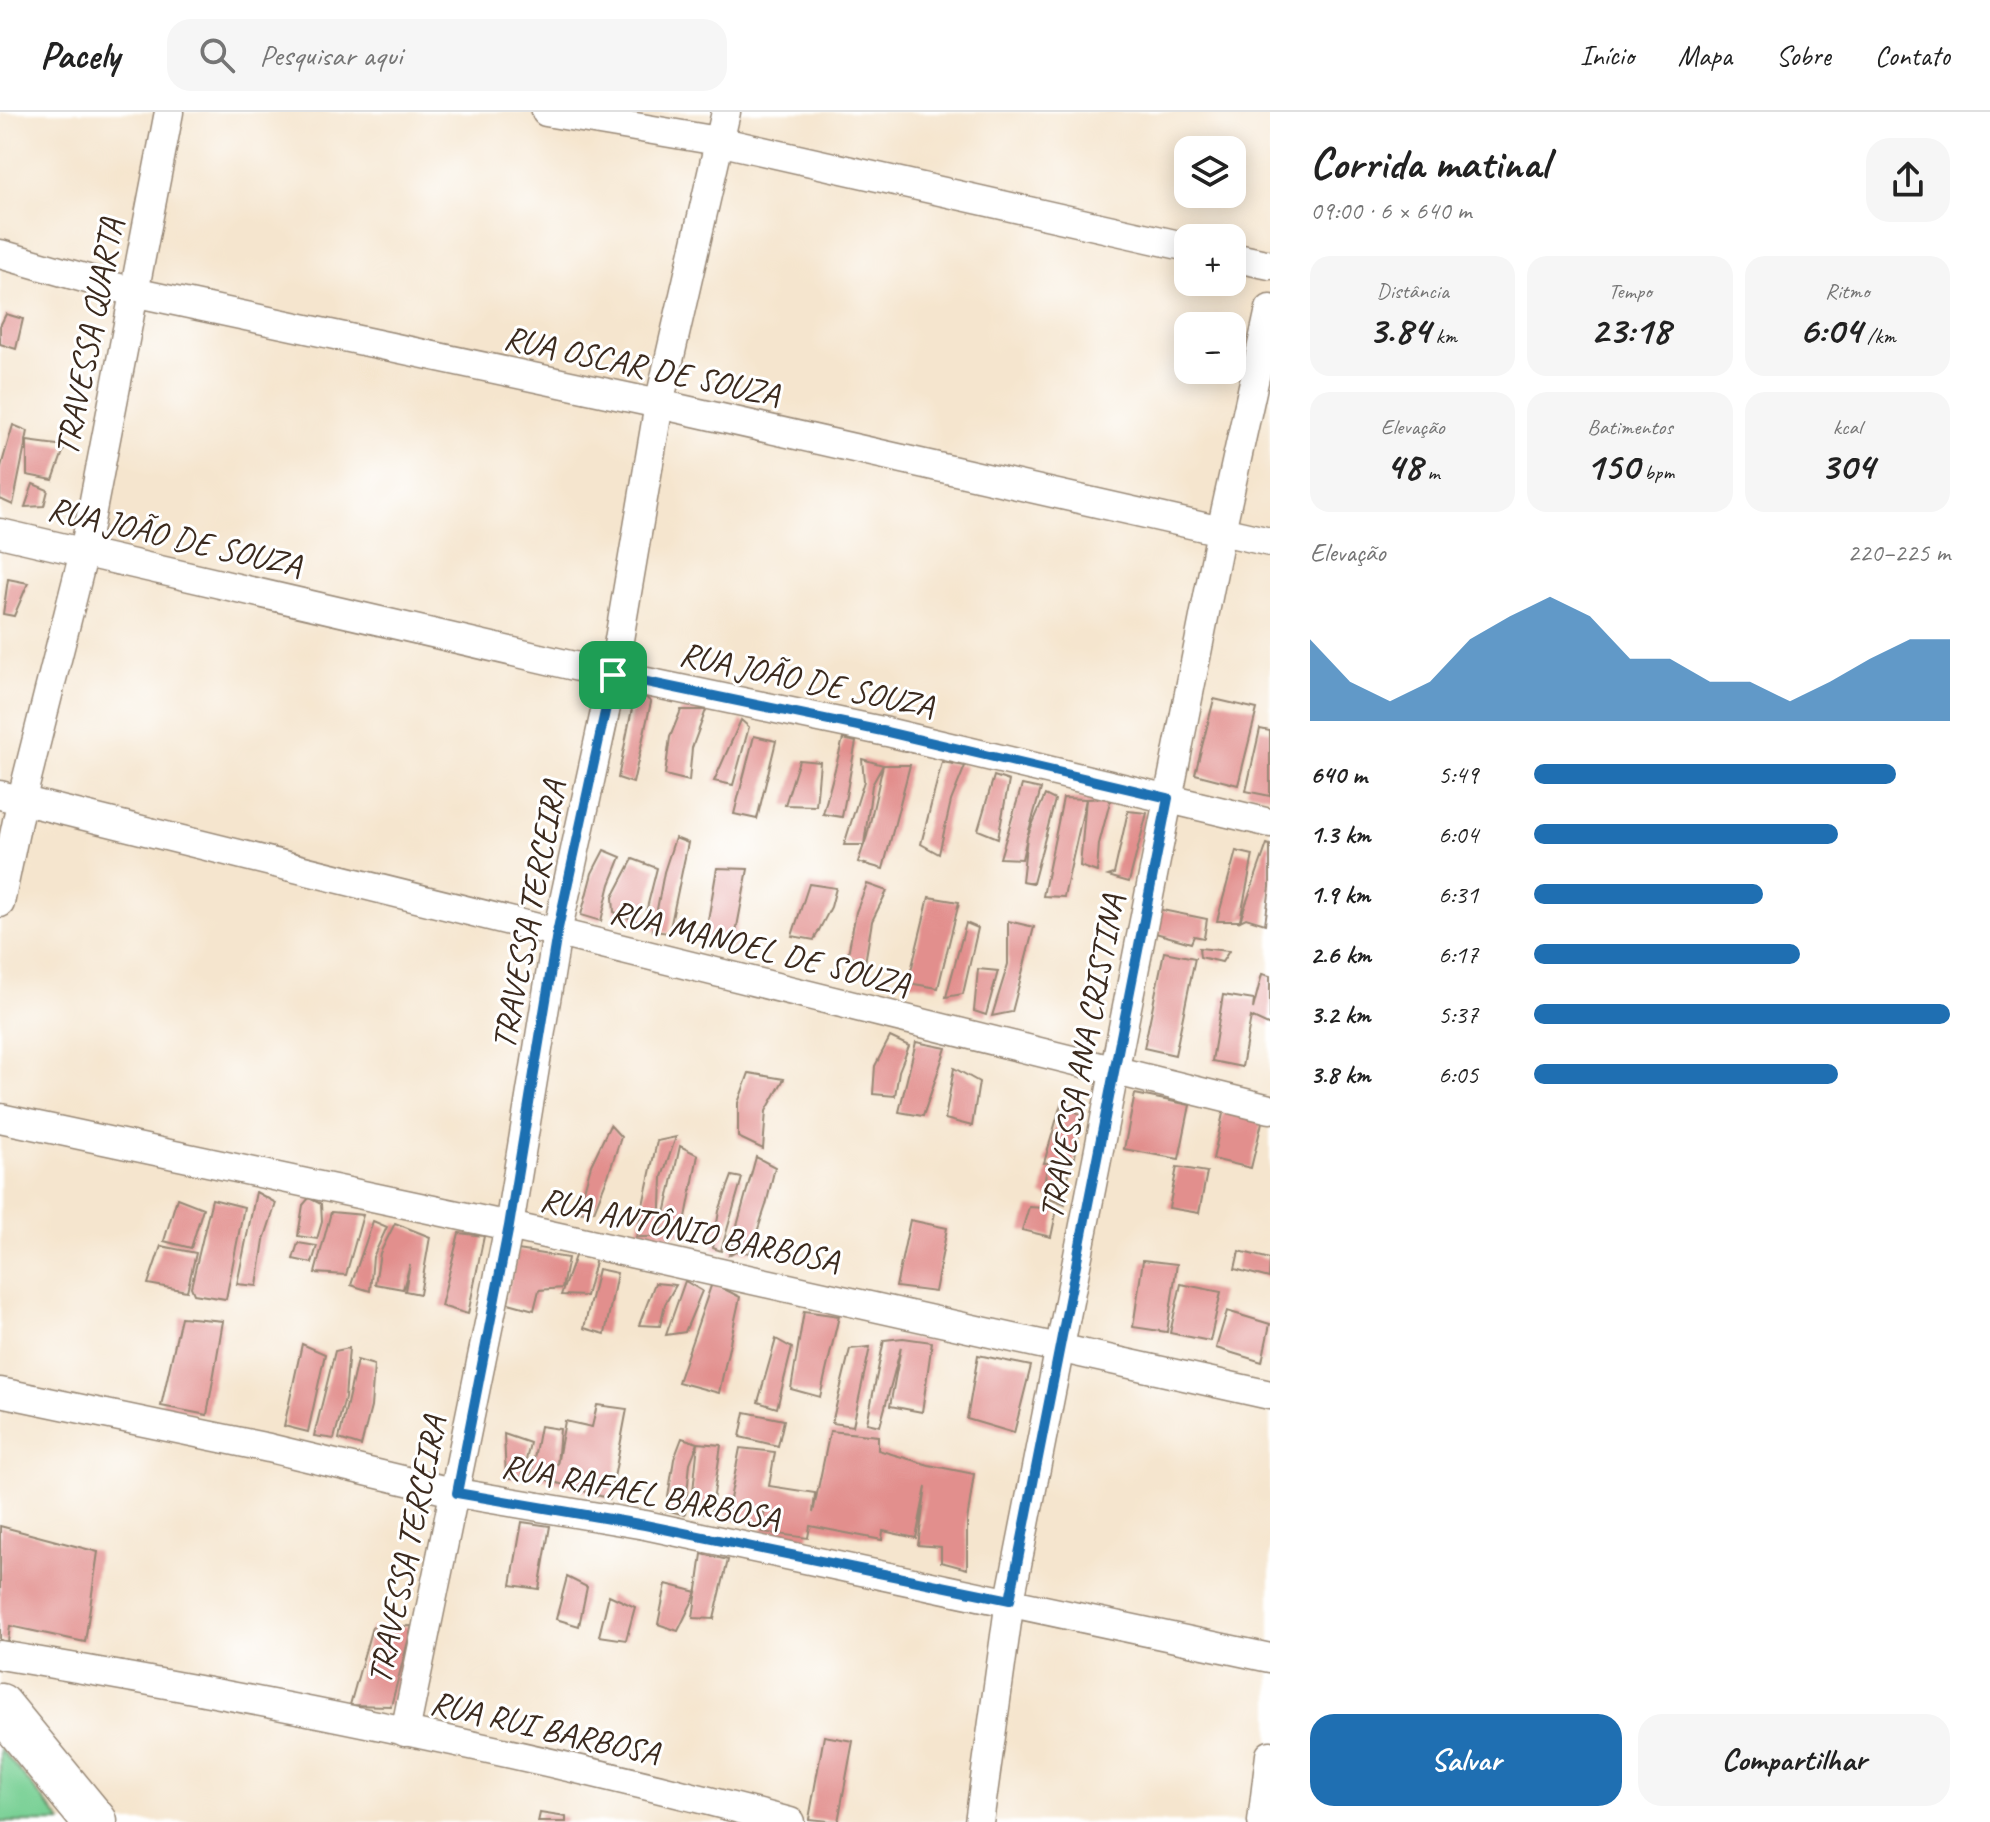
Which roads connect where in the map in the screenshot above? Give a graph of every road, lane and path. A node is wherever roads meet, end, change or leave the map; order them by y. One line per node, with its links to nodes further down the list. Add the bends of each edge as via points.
1 (169, 112): 9 (street, TRAVESSA QUARTA)
2 (546, 112): 4 (street)
3 (726, 112): 4 (street, TRAVESSA TERCEIRA)
4 (718, 141): 5 (street); 11 (street, TRAVESSA TERCEIRA)
5 (1174, 244)
6 (0, 254): 9 (street, RUA OSCAR DE SOUZA)
7 (1246, 260): 8 (street)
8 (1270, 265)
9 (133, 292): 11 (street, RUA OSCAR DE SOUZA); 15 (street, TRAVESSA QUARTA)
10 (1270, 309): 12 (street, TRAVESSA ANA CRISTINA)
11 (659, 404): 12 (street, RUA OSCAR DE SOUZA); 16 (street, TRAVESSA TERCEIRA)
12 (1221, 531): 14 (street, RUA OSCAR DE SOUZA); 18 (street, TRAVESSA ANA CRISTINA)
13 (0, 533): 15 (street, RUA JOÃO DE SOUZA)
14 (1270, 542)
15 (84, 552): 16 (street, RUA JOÃO DE SOUZA); 17 (street, TRAVESSA QUARTA)
16 (613, 675): 18 (street, RUA JOÃO DE SOUZA); 21 (street, TRAVESSA TERCEIRA)
17 (11, 798): 20 (street, TRAVESSA QUARTA); 21 (street, RUA MANOEL DE SOUZA)
18 (1168, 798): 19 (street, RUA JOÃO DE SOUZA); 22 (street, TRAVESSA ANA CRISTINA)
19 (1270, 823)
20 (0, 903)
21 (557, 933): 22 (street, RUA MANOEL DE SOUZA); 25 (street, TRAVESSA TERCEIRA)
22 (1116, 1074): 23 (street, RUA MANOEL DE SOUZA); 26 (street, TRAVESSA ANA CRISTINA)
23 (1270, 1109)
24 (0, 1118): 25 (street, RUA ANTÔNIO BARBOSA)
25 (509, 1226): 26 (street, RUA ANTÔNIO BARBOSA); 29 (street, TRAVESSA TERCEIRA)
26 (1060, 1347): 28 (street, RUA ANTÔNIO BARBOSA); 30 (street, TRAVESSA ANA CRISTINA)
27 (0, 1392): 29 (street, RUA RAFAEL BARBOSA)
28 (1270, 1395)
29 (457, 1493): 30 (street, RUA RAFAEL BARBOSA, via 645,1525); 34 (street, TRAVESSA TERCEIRA)
30 (1010, 1600): 32 (street, RUA RAFAEL BARBOSA); 38 (street, TRAVESSA ANA CRISTINA)
31 (0, 1655): 34 (street, RUA RUI BARBOSA)
32 (1270, 1658)
33 (0, 1706): 36 (main road)
34 (405, 1732): 37 (street, RUA RUI BARBOSA)
35 (1270, 1755): 39 (street)
36 (95, 1822)
37 (790, 1822)
38 (979, 1822)
39 (1262, 1822)

